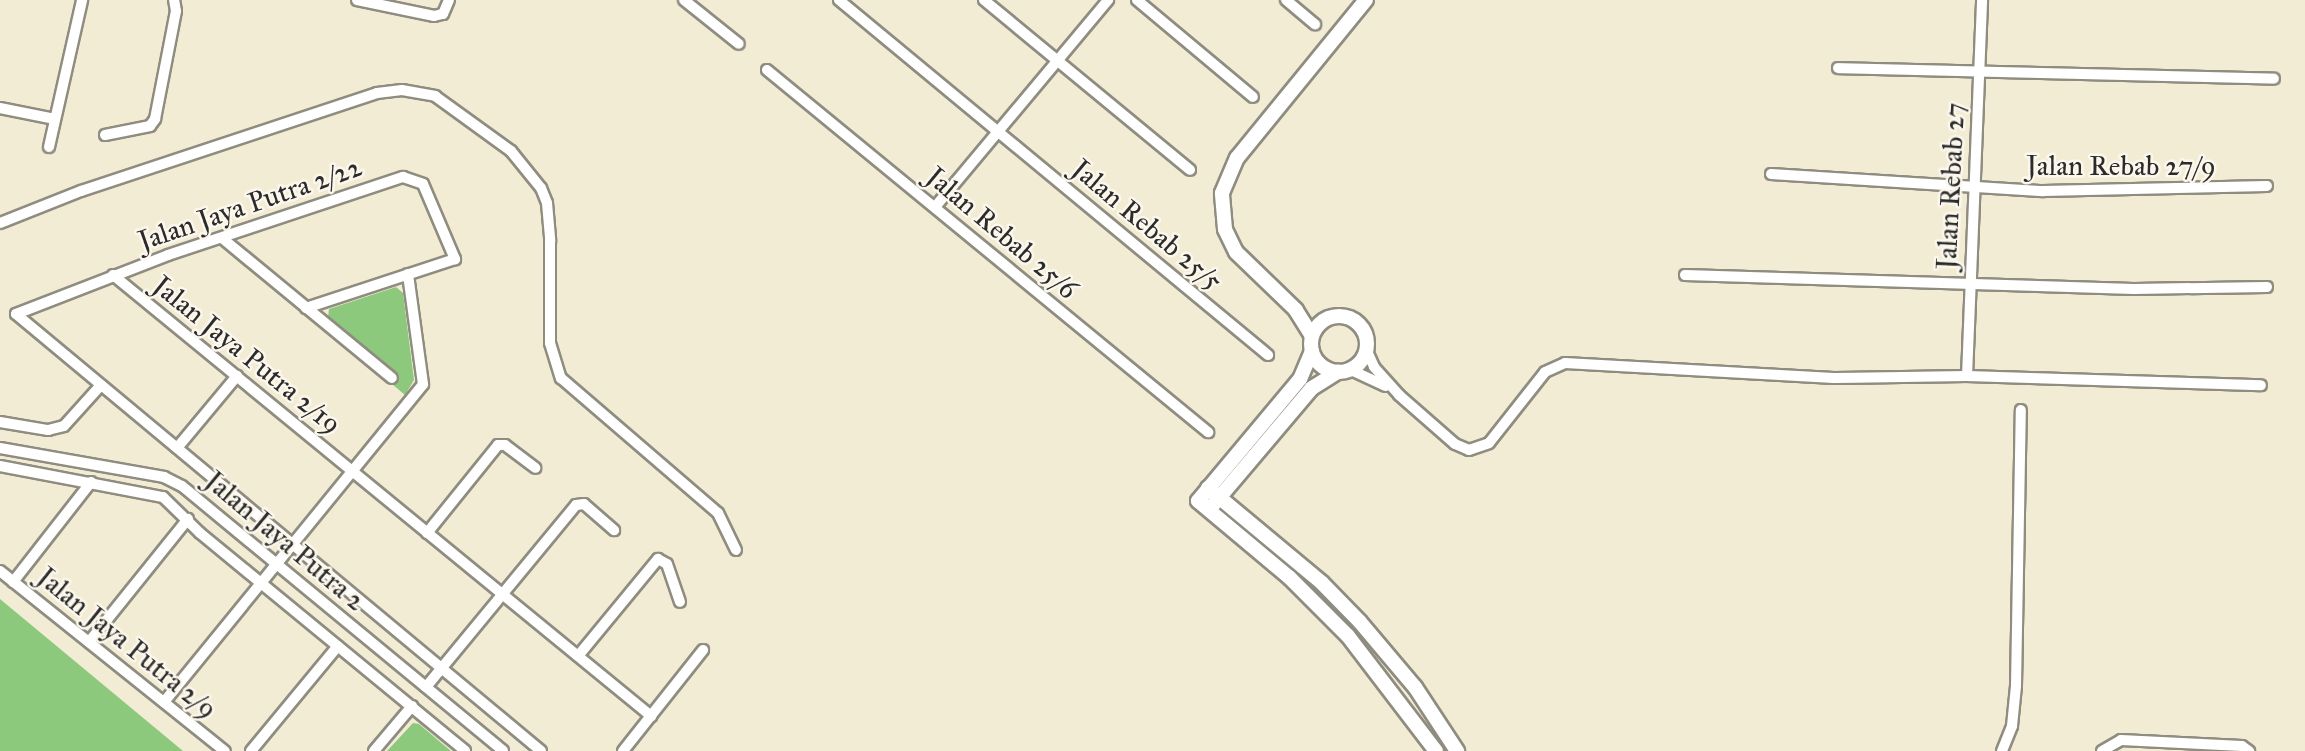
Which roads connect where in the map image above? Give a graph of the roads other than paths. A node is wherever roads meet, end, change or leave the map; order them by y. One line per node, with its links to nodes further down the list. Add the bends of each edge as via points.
1 (82, 0): 22 (street)
2 (174, 0): 24 (street, via 176,11 155,119 149,126)
3 (356, 0): 4 (street, via 443,15)
4 (449, 0)
5 (684, 0): 14 (street)
6 (839, 0): 23 (street, Jalan Rebab 25/5)
7 (984, 0): 15 (street)
8 (1108, 0): 15 (street)
9 (1137, 0): 20 (street)
10 (1286, 0): 13 (street)
11 (1364, 0): 38 (street, via 1237,158 1224,181 1221,205 1229,239 1243,260)
12 (1982, 0): 18 (street, Jalan Rebab 27)
13 (1315, 24)
14 (740, 44)
15 (1057, 61): 23 (street); 26 (street)
16 (1838, 68): 18 (street)
17 (767, 70): 30 (street, Jalan Rebab 25/6)
18 (1980, 73): 19 (street); 29 (street, Jalan Rebab 27)
19 (2274, 79)
20 (1253, 97)
21 (0, 108): 22 (street)
22 (55, 120): 25 (street)
23 (997, 131): 30 (street); 43 (street, Jalan Rebab 25/5)
24 (105, 135)
25 (49, 147)
26 (1190, 170)
27 (1772, 174): 29 (street, Jalan Rebab 27/9)
28 (2267, 186): 29 (street, Jalan Rebab 27/9, via 2137,192)
29 (1976, 187): 36 (street, Jalan Rebab 27)
30 (935, 207): 53 (street, Jalan Rebab 25/6)
31 (0, 223): 67 (street, via 81,191 377,93 421,91 435,96 511,151 533,174 544,196 550,241 550,343 561,378 718,513)
32 (222, 239): 33 (street, Jalan Jaya Putra 2/22, via 403,177 423,184 455,259); 34 (street, Jalan Jaya Putra 2/22); 39 (street)
33 (408, 274): 39 (street); 58 (street, via 423,384)
34 (113, 275): 45 (street, Jalan Jaya Putra 2/19); 48 (street, Jalan Jaya Putra 2/22, via 16,314)
35 (1685, 275): 36 (street)
36 (1968, 284): 37 (street); 46 (street, Jalan Rebab 27)
37 (2267, 287)
38 (1282, 296): 40 (street); 41 (street, via 1302,317)
39 (306, 308): 47 (street)
40 (1327, 318): 41 (street); 42 (street, via 1339,315 1357,322 1365,332)
41 (1312, 344): 44 (street, via 1319,364); 61 (street, via 1300,379)
42 (1367, 351): 44 (street); 50 (street, via 1374,368)
43 (1268, 355)
44 (1345, 371): 50 (street, via 1369,376); 59 (street, via 1312,387)
45 (237, 376): 55 (street); 58 (street, Jalan Jaya Putra 2/19)
46 (1967, 376): 49 (street); 50 (street, via 1834,378 1557,364 1489,443 1475,450 1455,444)
47 (393, 378)
48 (101, 385): 52 (street, via 64,426 47,430); 55 (street)
49 (2261, 385)
50 (1399, 395)
51 (2021, 410): 93 (street, via 2016,686 2012,726)
52 (0, 422)
53 (1208, 432)
54 (0, 448): 68 (street, Jalan Jaya Putra 2, via 173,480)
55 (177, 448): 66 (street)
56 (0, 466): 60 (street)
57 (535, 468): 65 (street, via 505,445 498,445)
58 (352, 471): 65 (street, Jalan Jaya Putra 2/19); 66 (street)
59 (1239, 474): 61 (street); 63 (street, via 1238,503)
60 (91, 482): 62 (street, via 163,497); 70 (street)
61 (1214, 493): 63 (street); 91 (street, via 1203,506 1348,636)
62 (188, 519): 71 (street); 74 (street)
63 (1251, 524): 92 (street, via 1360,622 1415,687)
64 (614, 530): 72 (street, via 584,504 576,505)
65 (427, 533): 72 (street, Jalan Jaya Putra 2/19)
66 (292, 544): 68 (street); 78 (street)
67 (736, 550)
68 (276, 564): 71 (street); 79 (street, Jalan Jaya Putra 2)
69 (0, 571): 70 (street, Jalan Jaya Putra 2/9)
70 (13, 582): 74 (street, Jalan Jaya Putra 2/9)
71 (261, 582): 75 (street); 80 (street)
72 (503, 594): 77 (street, Jalan Jaya Putra 2/19); 78 (street)
73 (681, 602): 77 (street, via 667,564 658,559)
74 (89, 642): 80 (street, Jalan Jaya Putra 2/9)
75 (338, 646): 81 (street); 85 (street)
76 (703, 650): 82 (street)
77 (578, 656): 82 (street, Jalan Jaya Putra 2/19)
78 (442, 668): 79 (street); 89 (street)
79 (426, 687): 88 (street, Jalan Jaya Putra 2)
80 (164, 702): 84 (street, Jalan Jaya Putra 2/9)
81 (412, 706): 86 (street); 87 (street)
82 (651, 716): 90 (street)
83 (2245, 749): 94 (street, via 2121,740)
84 (225, 751)
85 (251, 751)
86 (374, 751)
87 (465, 751)
88 (503, 751)
89 (541, 751)
90 (623, 751)
91 (1436, 751)
92 (1457, 751)
93 (2002, 751)
94 (2102, 751)

